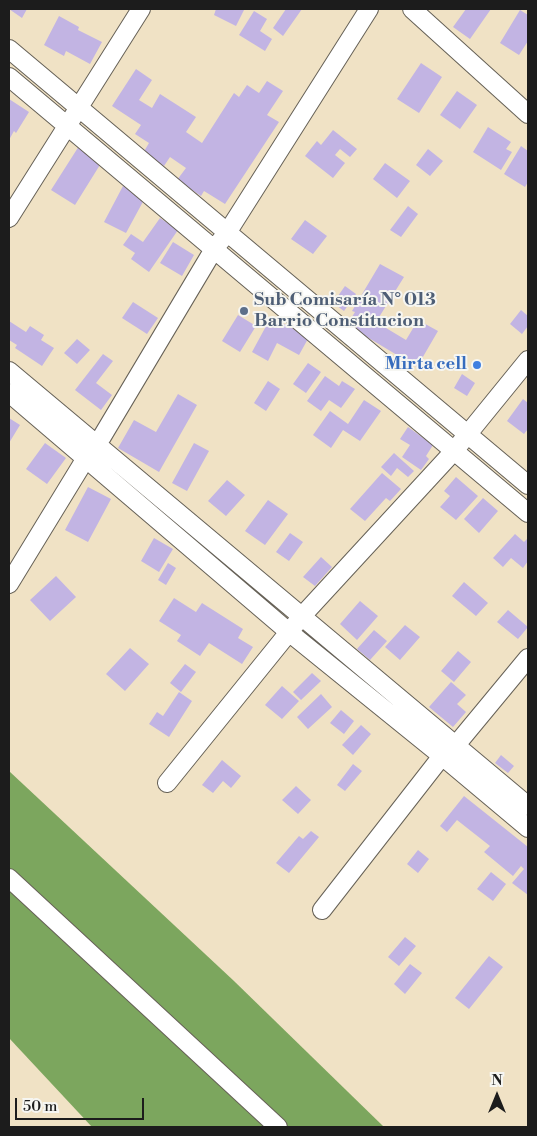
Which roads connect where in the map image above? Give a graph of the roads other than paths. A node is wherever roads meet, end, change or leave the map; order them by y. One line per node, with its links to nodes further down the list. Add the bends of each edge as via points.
1 (140, 9): 6 (street)
2 (369, 9): 10 (street)
3 (412, 9): 7 (street)
4 (9, 50): 6 (street)
5 (9, 77): 8 (street)
6 (78, 108): 8 (street); 10 (street)
7 (528, 114)
8 (67, 125): 9 (street); 11 (street)
9 (9, 218)
10 (227, 233): 11 (street); 15 (street)
11 (214, 249): 16 (street); 17 (street)
12 (528, 360): 15 (street)
13 (9, 371): 17 (street)
14 (9, 393): 17 (street)
15 (468, 434): 16 (street); 18 (street)
16 (454, 451): 19 (street); 21 (street)
17 (92, 452): 20 (street); 21 (street); 22 (street)
18 (528, 485)
19 (528, 513)
20 (9, 584)
21 (302, 616): 22 (street); 24 (street)
22 (290, 633): 24 (street); 25 (street)
23 (528, 658): 24 (street)
24 (449, 751): 26 (street); 27 (street); 29 (street)
25 (167, 783)
26 (528, 806)
27 (528, 828)
28 (9, 878): 30 (street)
29 (322, 910)
30 (278, 1127)

